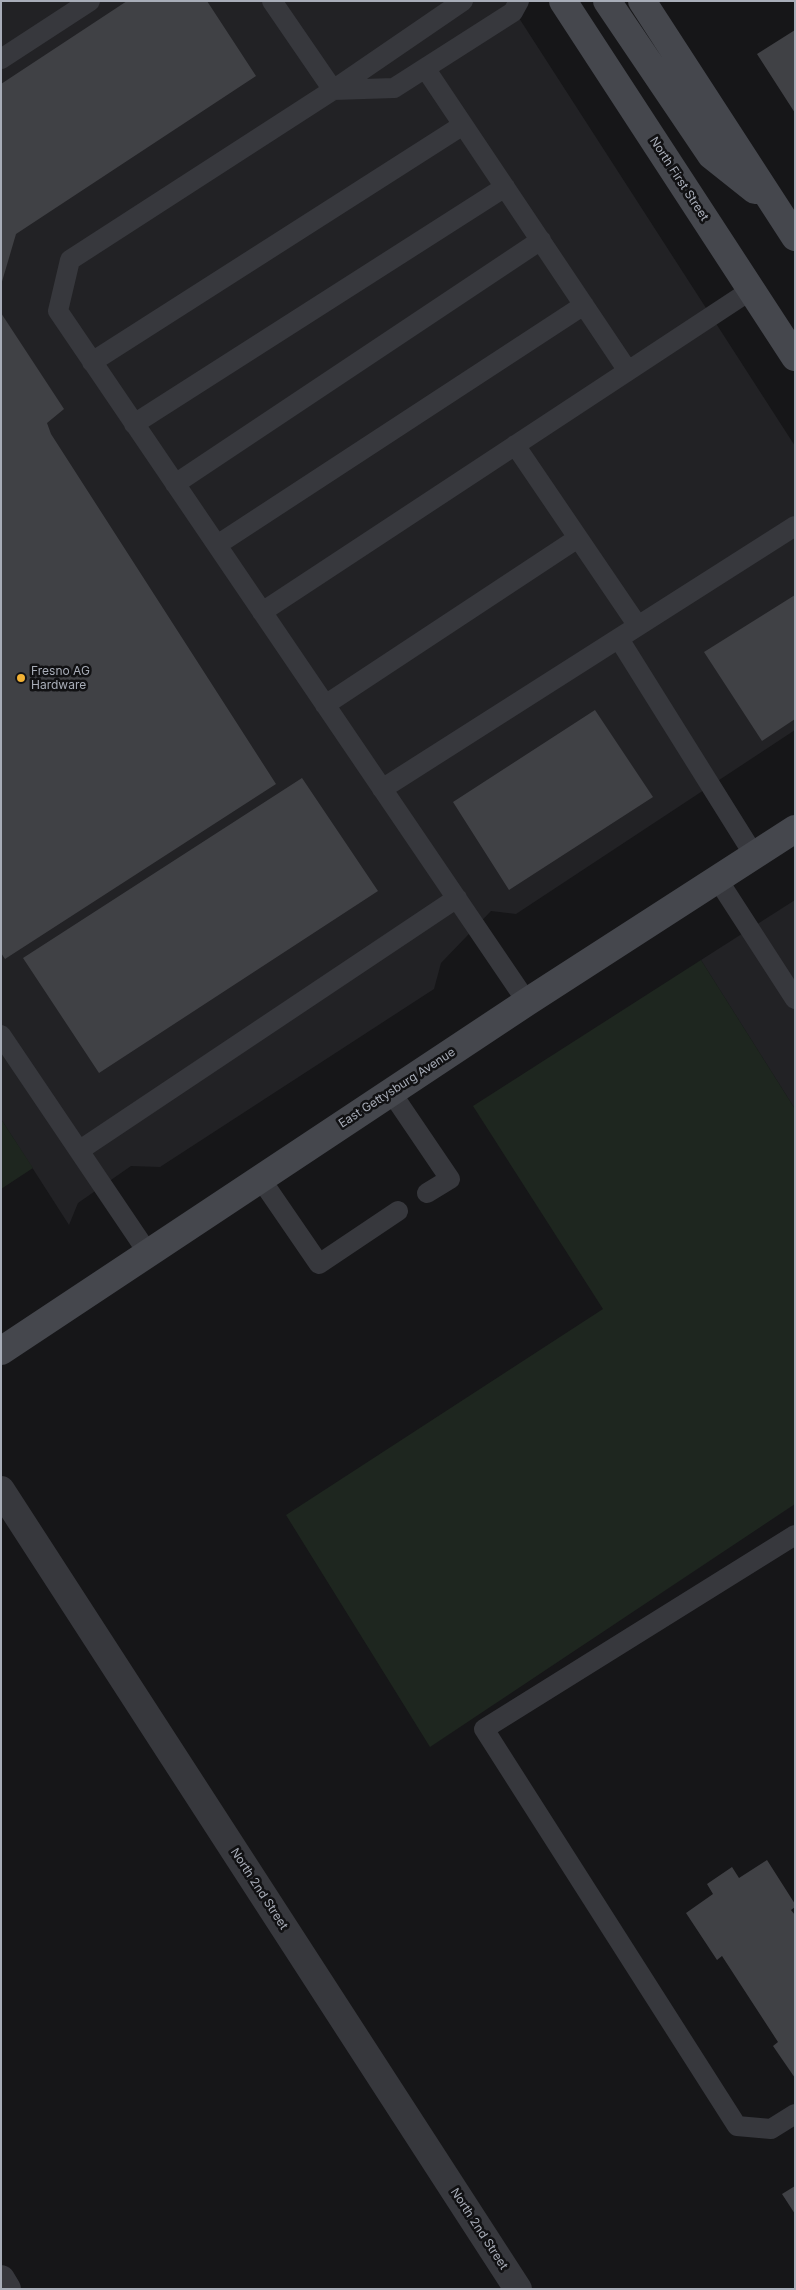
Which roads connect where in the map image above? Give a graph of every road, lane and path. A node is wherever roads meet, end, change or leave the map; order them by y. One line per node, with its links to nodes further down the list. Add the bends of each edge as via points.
1 (90, 1): 8 (lane)
2 (272, 1): 10 (lane)
3 (463, 1): 10 (lane)
4 (519, 1): 9 (lane, via 513,12)
5 (563, 1): 16 (main road, North First Street)
6 (607, 1): 13 (main road, via 711,155)
7 (642, 1): 13 (main road)
8 (1, 59)
9 (425, 68): 10 (lane, via 394,88); 11 (lane)
10 (333, 90): 19 (lane, via 70,260 58,311)
11 (463, 125): 12 (lane); 19 (lane)
12 (505, 187): 15 (lane); 21 (lane)
13 (775, 207): 14 (main road)
14 (795, 237)
15 (541, 240): 17 (lane); 23 (lane)
16 (751, 290): 18 (main road, North First Street); 20 (lane)
17 (584, 305): 20 (lane); 26 (lane)
18 (795, 357)
19 (92, 362): 21 (lane)
20 (628, 371): 22 (lane)
21 (134, 424): 23 (lane)
22 (515, 445): 25 (lane); 27 (lane)
23 (176, 484): 26 (lane)
24 (795, 526): 28 (lane)
25 (578, 538): 28 (lane); 30 (lane)
26 (217, 545): 27 (lane)
27 (262, 612): 30 (lane)
28 (638, 626): 29 (lane)
29 (619, 639): 31 (lane); 33 (lane)
30 (326, 705): 31 (lane)
31 (382, 789): 35 (lane)
32 (795, 829): 33 (main road, East Gettysburg Avenue)
33 (754, 855): 34 (main road, East Gettysburg Avenue)
34 (718, 880): 36 (lane); 37 (main road, East Gettysburg Avenue)
35 (457, 898): 37 (lane); 40 (lane)
36 (795, 999)
37 (527, 1002): 39 (main road, East Gettysburg Avenue)
38 (1, 1035): 40 (lane)
39 (391, 1092): 41 (main road, East Gettysburg Avenue); 42 (lane, via 450,1179)
40 (80, 1150): 44 (lane)
41 (260, 1178): 43 (lane, via 319,1264); 44 (main road, East Gettysburg Avenue)
42 (427, 1193)
43 (398, 1211)
44 (148, 1253): 45 (main road, East Gettysburg Avenue)
45 (1, 1351)
46 (1, 1490): 51 (street, North 2nd Street)
47 (795, 1535): 48 (lane, via 484,1729 737,2126 771,2129)
48 (795, 2114)
49 (1, 2279): 50 (street)
50 (7, 2289)
51 (518, 2289)

